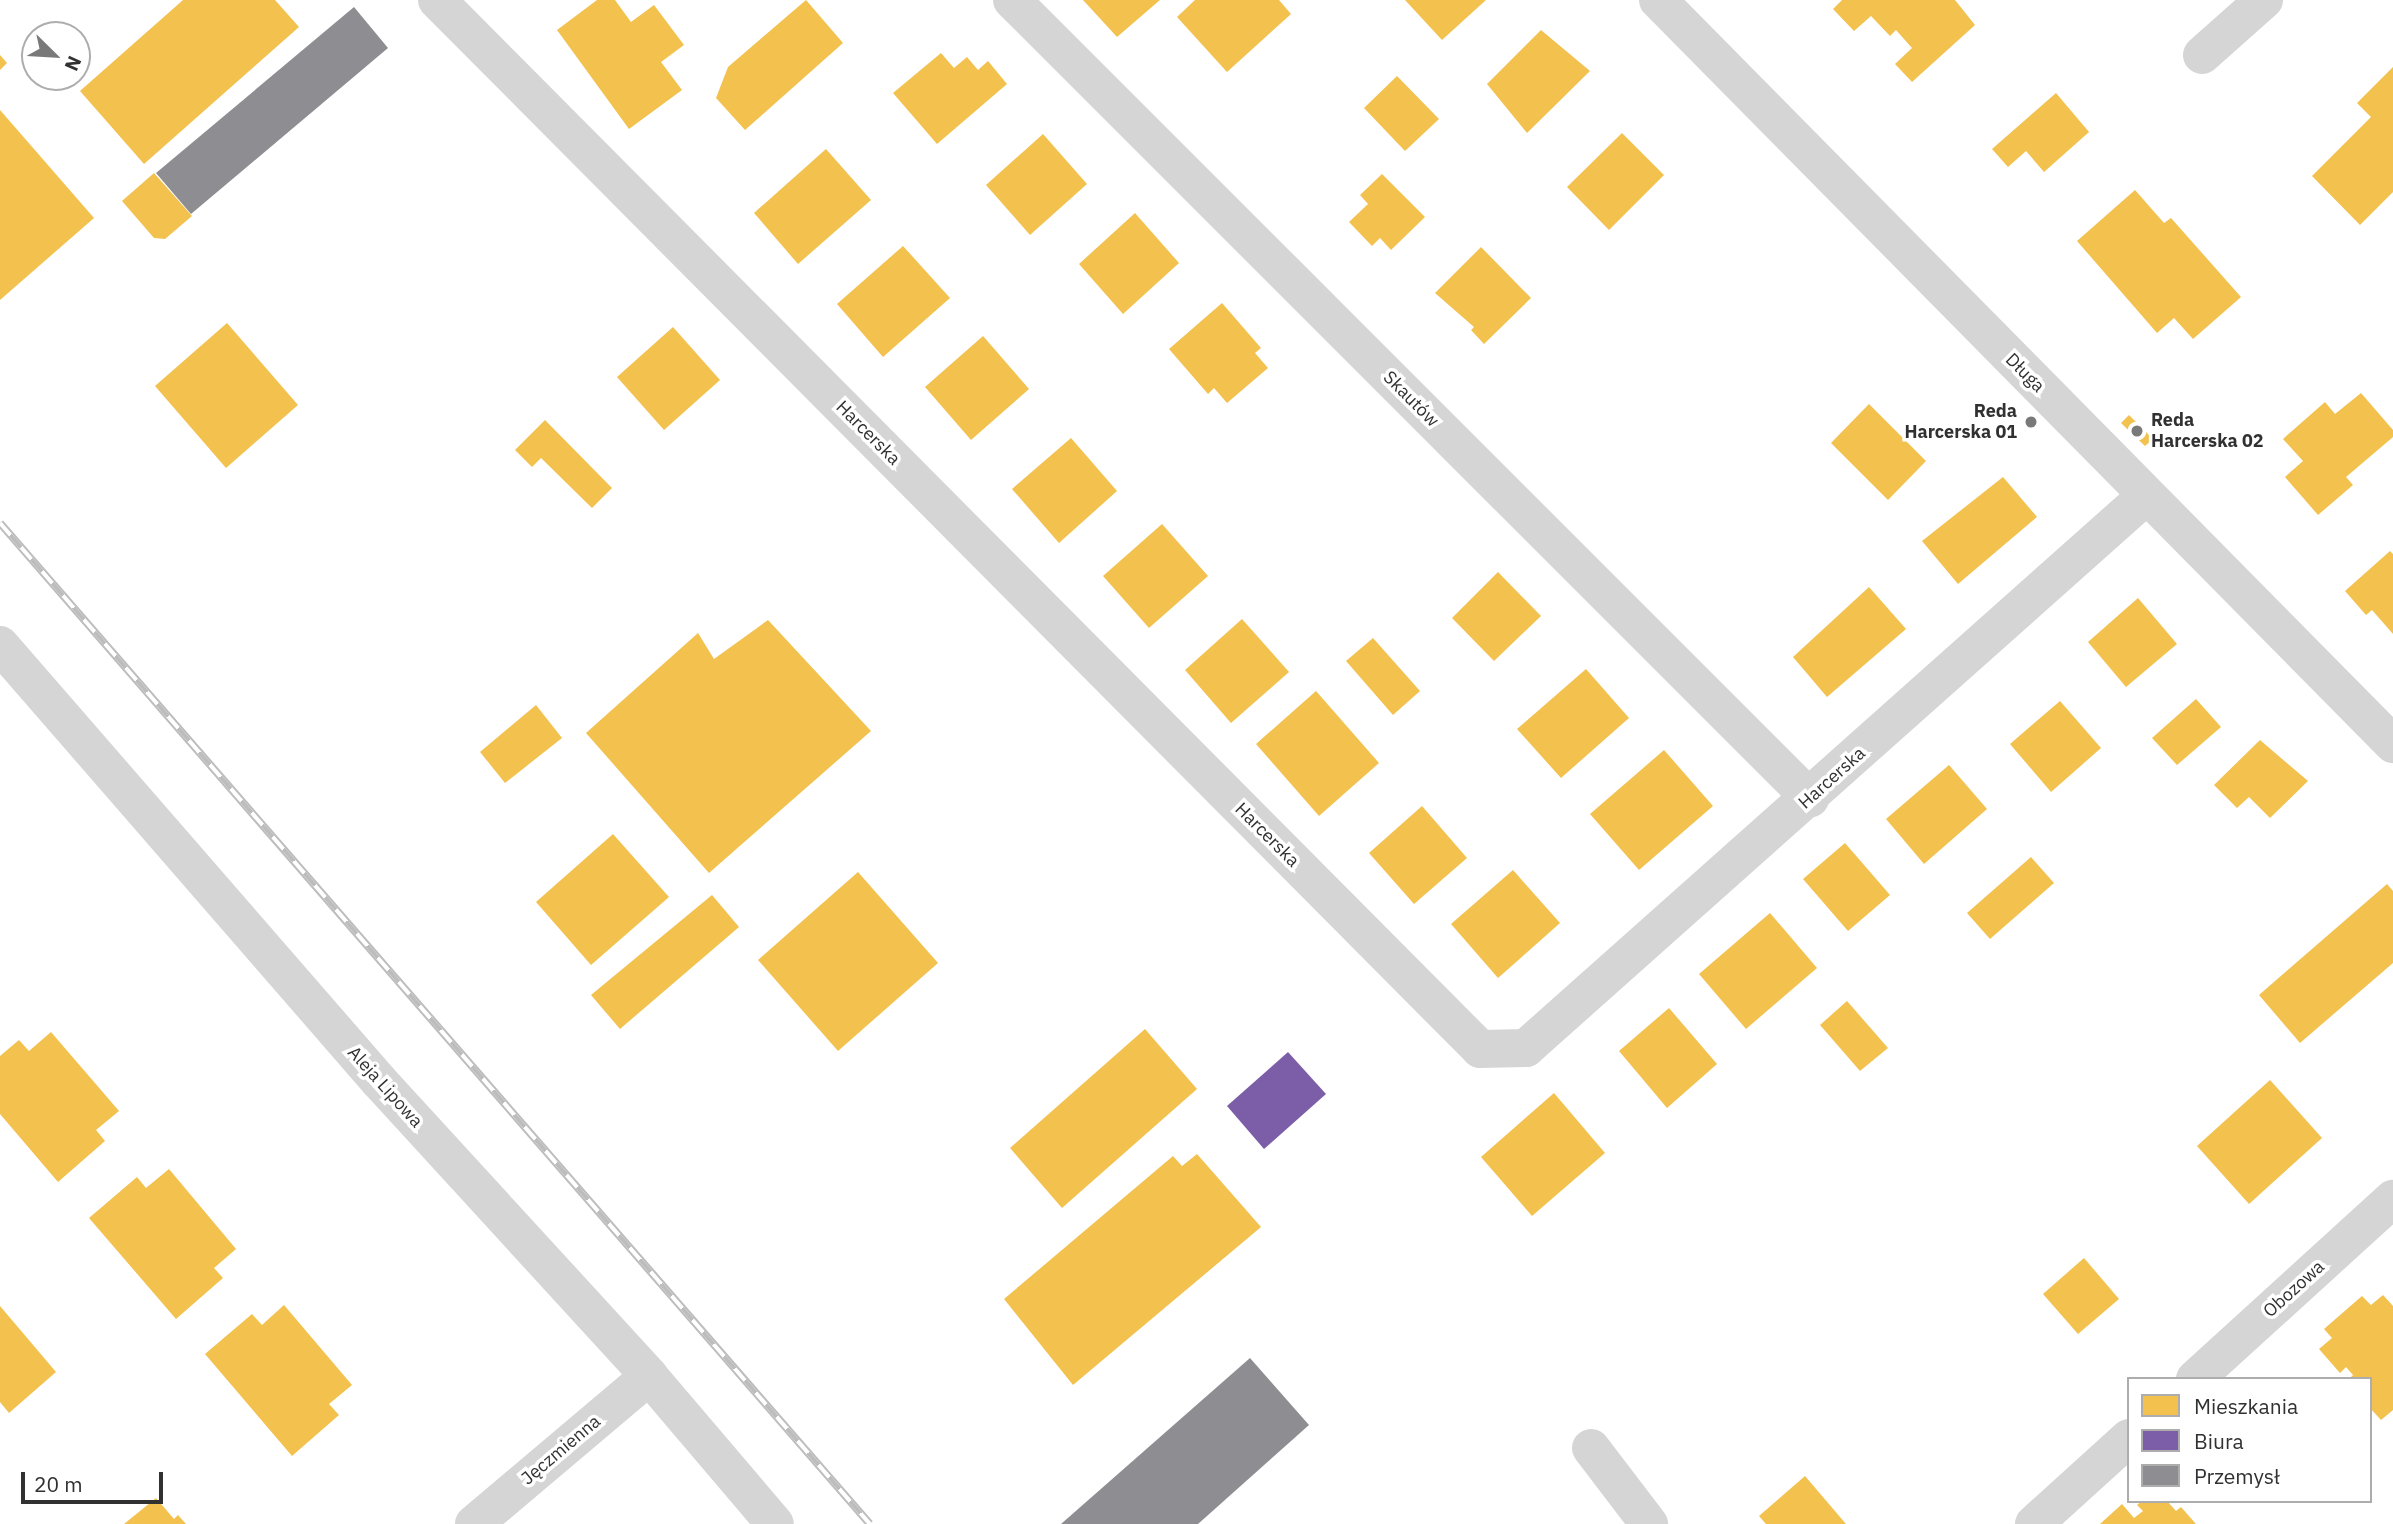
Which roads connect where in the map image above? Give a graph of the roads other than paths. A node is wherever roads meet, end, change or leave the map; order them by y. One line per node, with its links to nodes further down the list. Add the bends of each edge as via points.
1 (437, 0): 9 (street, Harcerska, via 1480,1049 1526,1048)
2 (1012, 0): 9 (street, Skautów)
3 (1658, 0): 6 (street, Długa)
4 (2264, 0): 5 (street)
5 (2202, 55)
6 (2146, 496): 8 (street, Długa); 9 (street, Harcerska)
7 (0, 645): 11 (street, Aleja Lipowa, via 379,1081)
8 (2393, 744)
9 (1810, 797)
10 (2393, 1199): 12 (street, Obozowa)
11 (649, 1376): 15 (street, Jęczmienna); 16 (street, Aleja Lipowa)
12 (2197, 1377)
13 (2127, 1440): 18 (street)
14 (1591, 1448): 17 (street)
15 (474, 1524)
16 (775, 1524)
17 (1649, 1524)
18 (2034, 1524)

